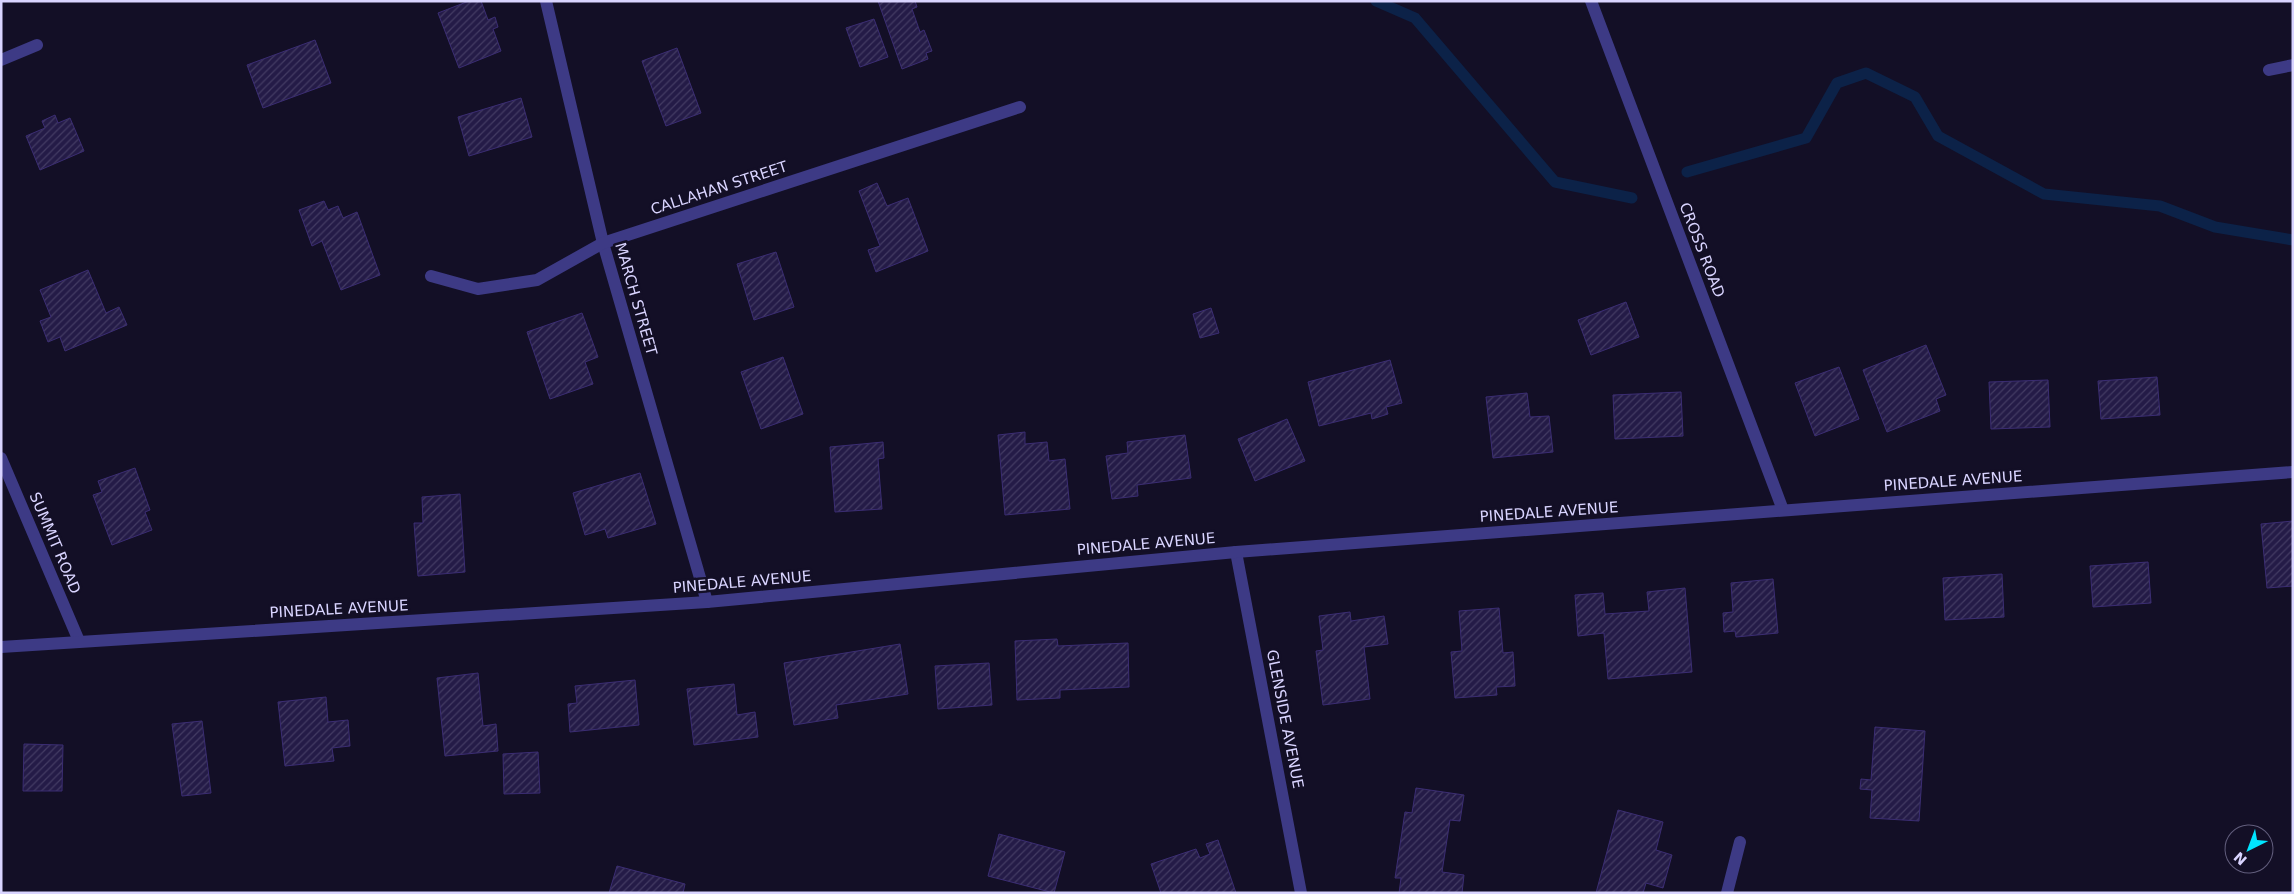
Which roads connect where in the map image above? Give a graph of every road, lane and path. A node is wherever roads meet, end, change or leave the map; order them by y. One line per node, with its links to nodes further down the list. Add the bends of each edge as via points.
1 (546, 1): 8 (street, MARCH STREET)
2 (1592, 1): 12 (street, CROSS ROAD)
3 (37, 45): 4 (street)
4 (1, 60)
5 (2293, 64): 6 (street)
6 (2269, 70)
7 (1020, 107): 8 (street, CALLAHAN STREET)
8 (603, 244): 9 (street, CALLAHAN STREET, via 536,280 478,289); 14 (street, MARCH STREET)
9 (431, 276)
10 (1, 458): 15 (street, SUMMIT ROAD)
11 (2293, 472): 12 (street, PINEDALE AVENUE)
12 (1783, 510): 13 (street, PINEDALE AVENUE)
13 (1236, 552): 14 (street, PINEDALE AVENUE); 18 (street, GLENSIDE AVENUE)
14 (707, 602): 15 (street, PINEDALE AVENUE)
15 (79, 641): 16 (street, PINEDALE AVENUE)
16 (1, 647)
17 (1740, 842): 19 (street)
18 (1301, 893)
19 (1726, 893)

